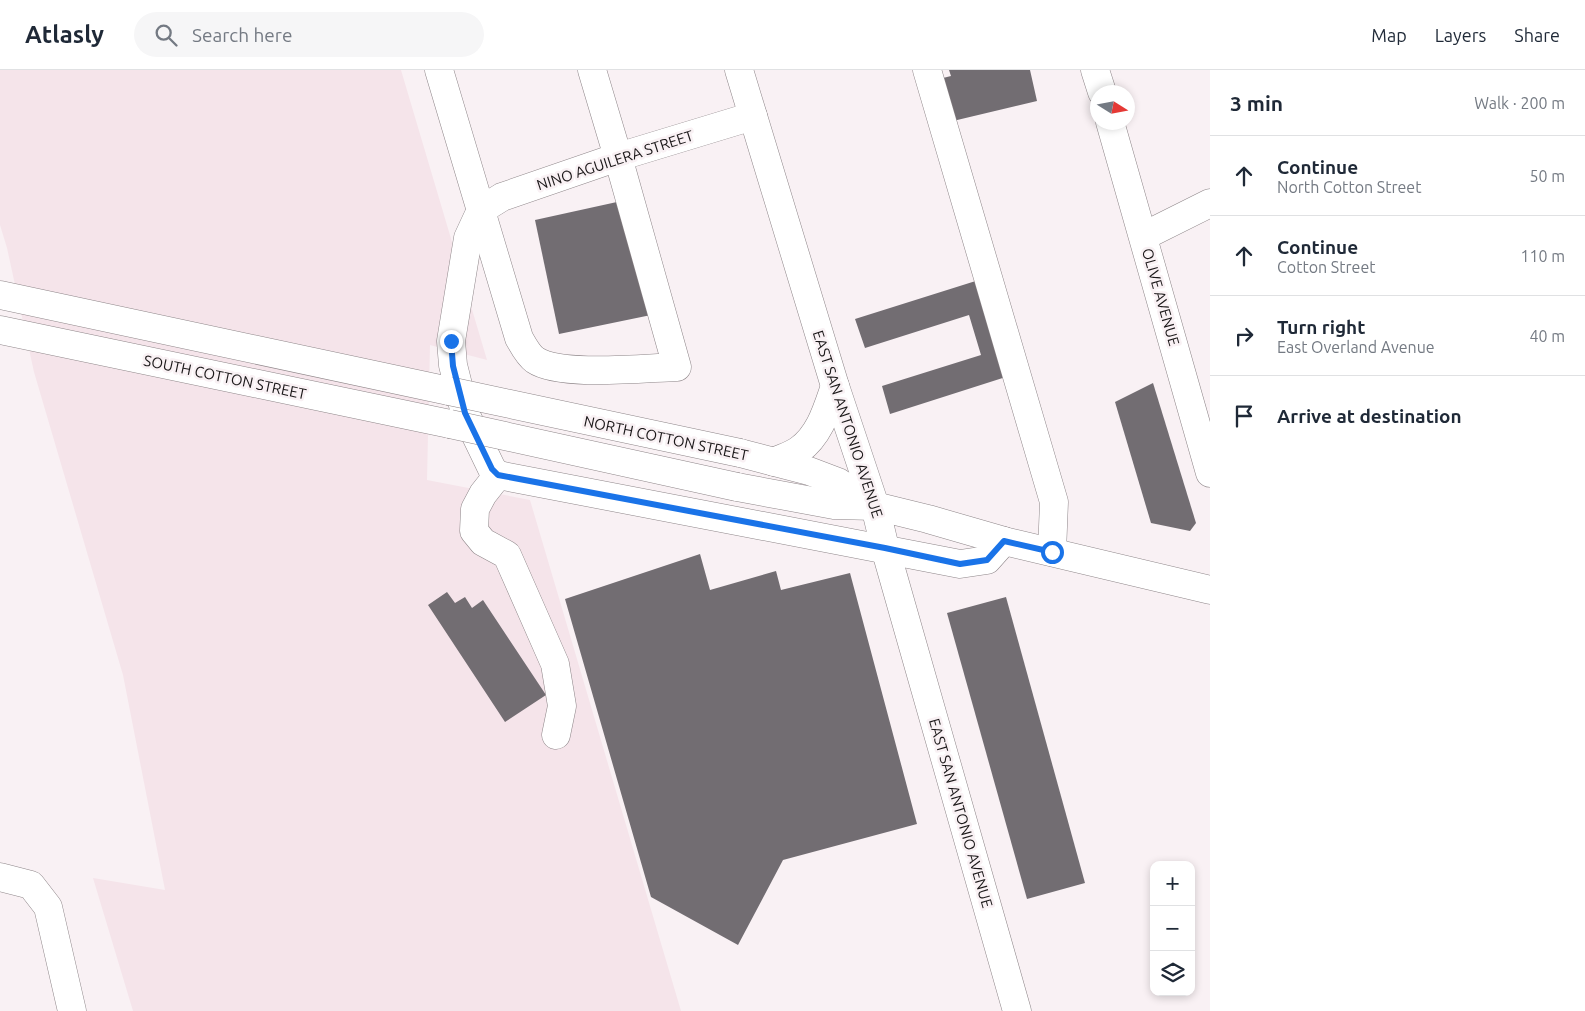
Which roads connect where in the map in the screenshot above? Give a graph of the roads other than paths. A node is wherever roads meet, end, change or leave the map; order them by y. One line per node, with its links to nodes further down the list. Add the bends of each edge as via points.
1 (439, 70): 9 (street)
2 (592, 70): 7 (street)
3 (739, 70): 5 (street, EAST SAN ANTONIO AVENUE)
4 (927, 70): 21 (street, via 1054,502)
5 (753, 116): 7 (street, NINO AGUILERA STREET); 13 (street, EAST SAN ANTONIO AVENUE)
6 (1112, 130): 10 (street, OLIVE AVENUE)
7 (618, 157): 9 (street, NINO AGUILERA STREET, via 502,197); 9 (street, via 677,367 570,370 551,368 534,359 518,338)
8 (1210, 203): 10 (street)
9 (481, 210): 17 (street, via 468,238 451,341 453,366 465,413)
10 (1144, 236): 16 (street, OLIVE AVENUE)
11 (0, 295): 15 (street, NORTH COTTON STREET, bridge)
12 (0, 330): 14 (street, SOUTH COTTON STREET)
13 (834, 386): 15 (street, via 822,423 810,440 799,450); 18 (street, EAST SAN ANTONIO AVENUE)
14 (450, 424): 18 (street, NORTH COTTON STREET, bridge, via 737,487 834,505)
15 (774, 462): 18 (street, NORTH COTTON STREET, via 809,470 838,482)
16 (1210, 473)
17 (498, 475): 20 (street); 23 (street, via 475,509 474,531 483,542 507,555 555,664 562,706)
18 (875, 506): 19 (street, NORTH COTTON STREET); 20 (street, EAST SAN ANTONIO AVENUE)
19 (1004, 541): 20 (street, via 987,560 960,564); 21 (street, NORTH COTTON STREET)
20 (885, 548): 26 (street, EAST SAN ANTONIO AVENUE)
21 (1052, 552): 22 (street, NORTH COTTON STREET)
22 (1210, 590)
23 (556, 735)
24 (0, 877): 25 (street, via 31,885 48,907)
25 (72, 1011)
26 (1017, 1011)

